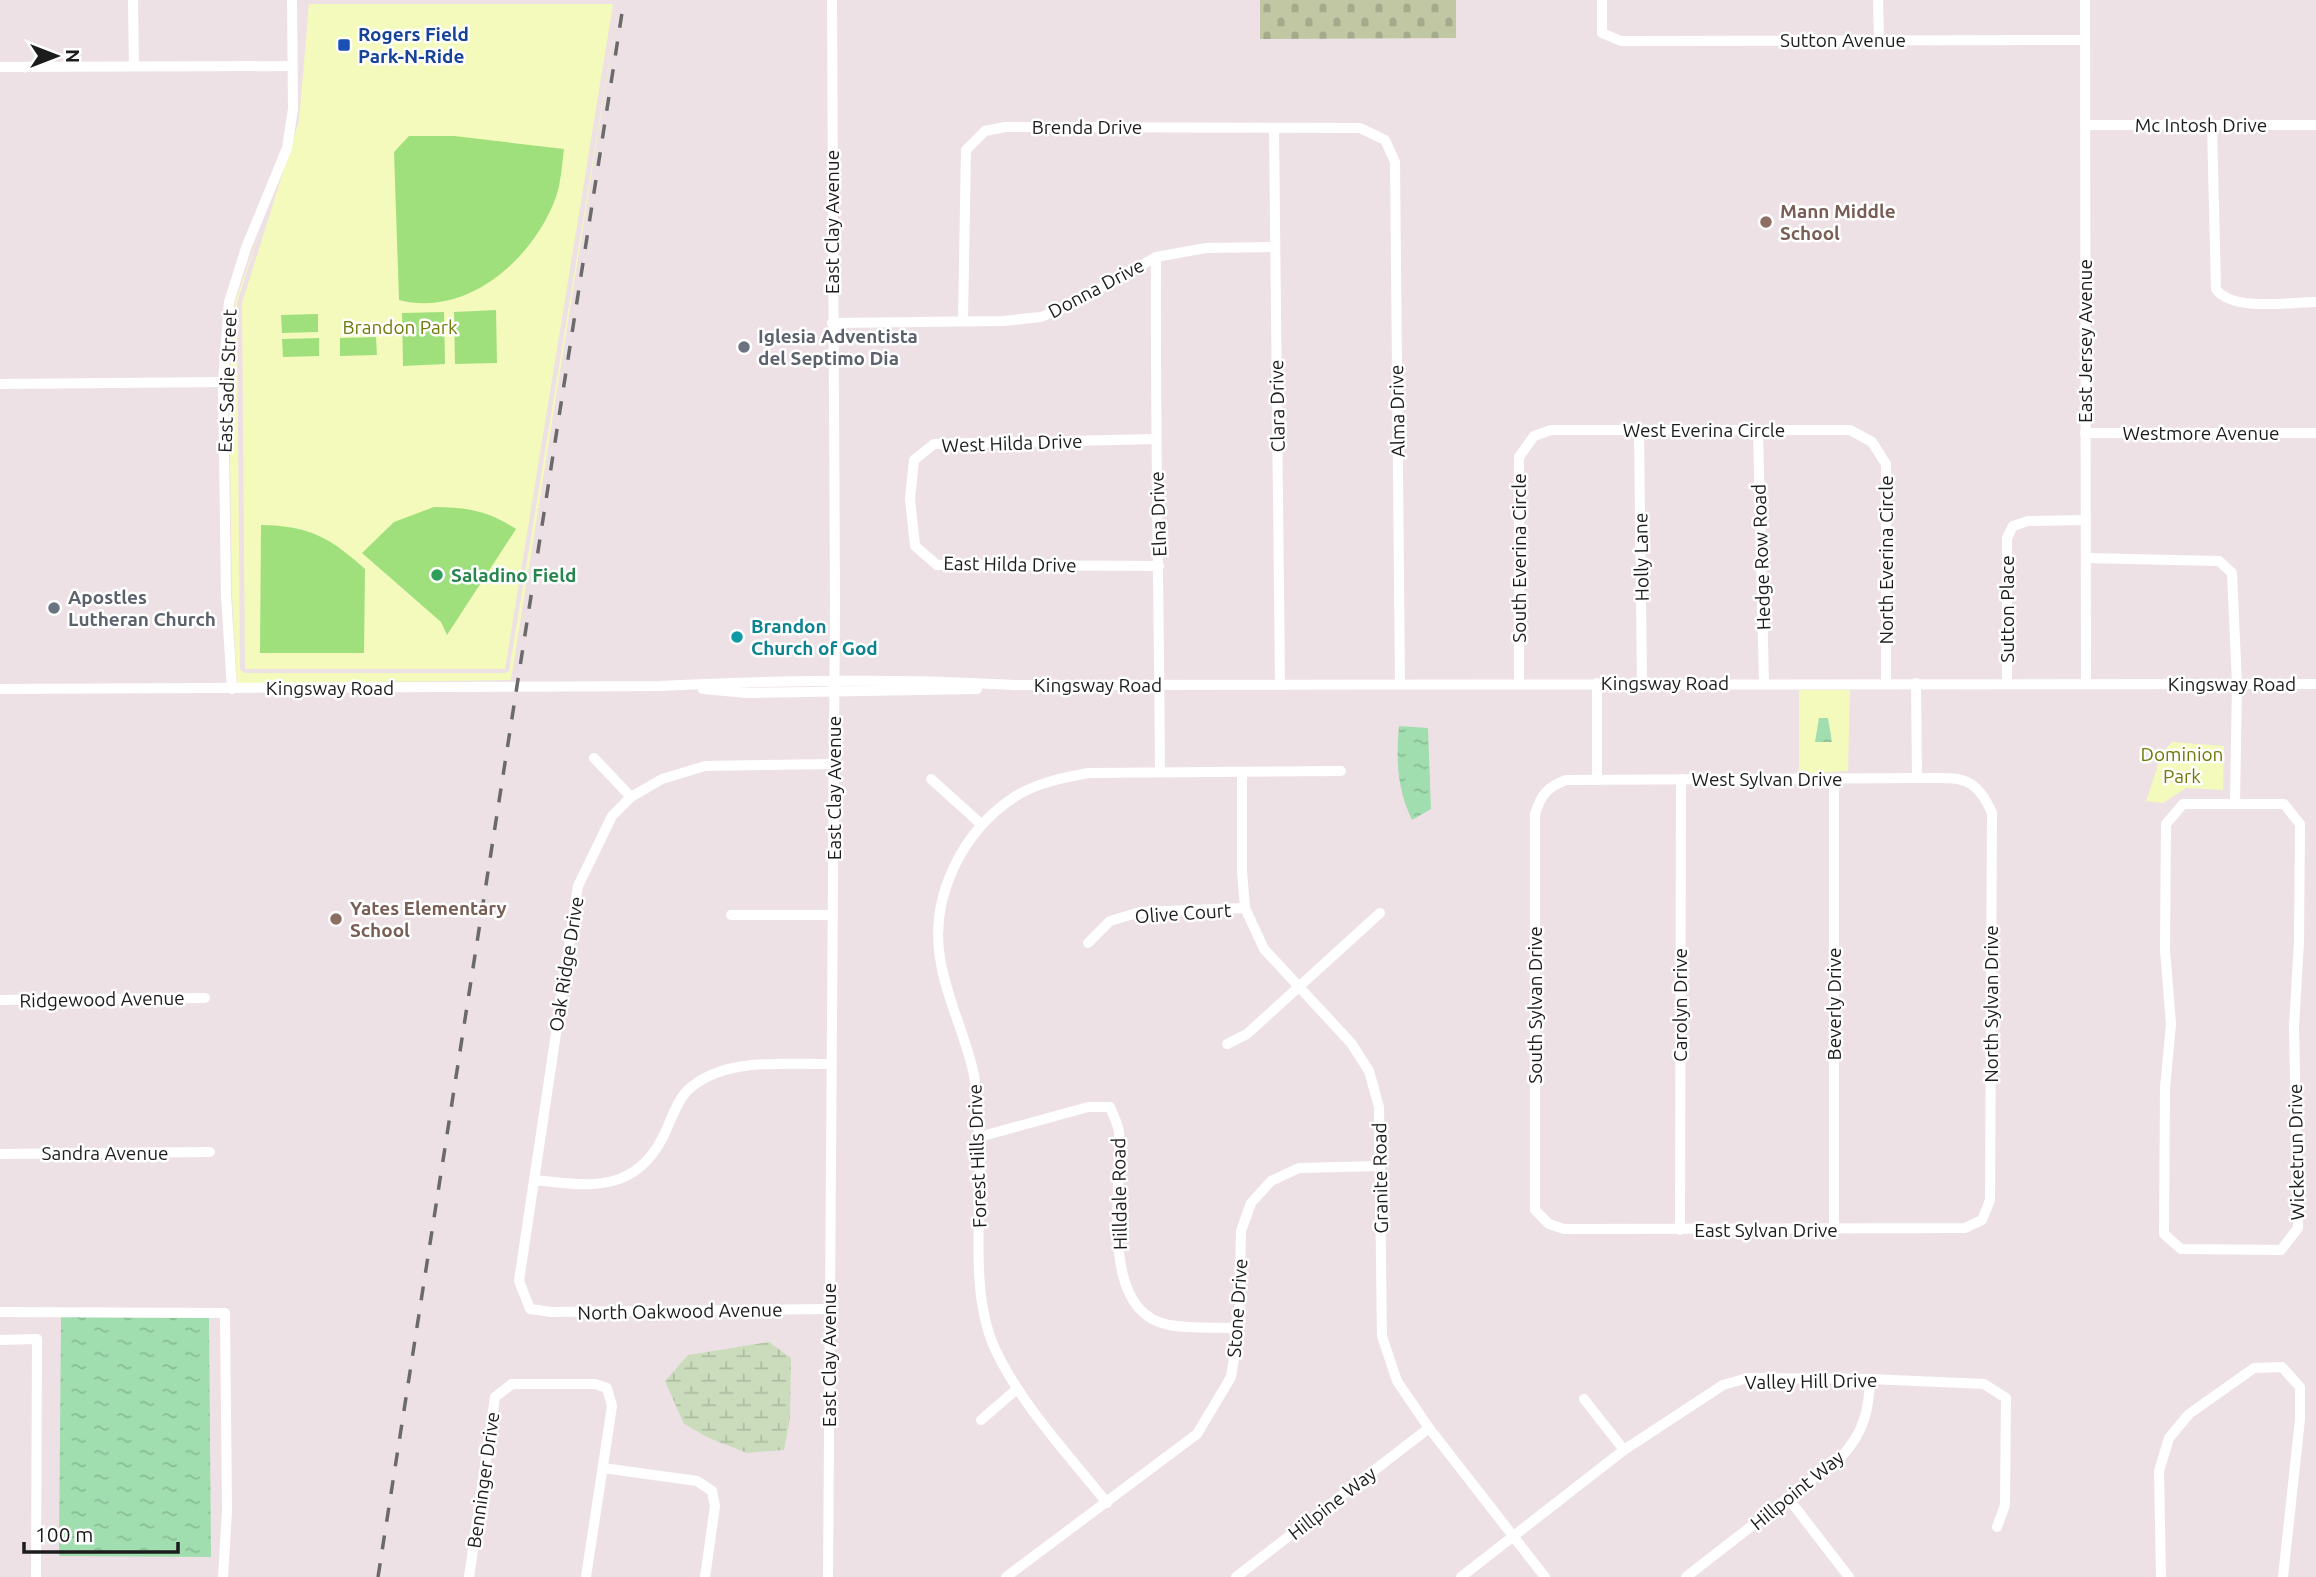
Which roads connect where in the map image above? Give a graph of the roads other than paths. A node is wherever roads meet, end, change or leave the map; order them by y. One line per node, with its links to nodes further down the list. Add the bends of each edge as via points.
1 (134, 0): 9 (street)
2 (292, 0): 10 (street, East Sadie Street)
3 (832, 0): 21 (street, East Clay Avenue)
4 (1602, 0): 7 (street, Sutton Avenue, via 1602,33 1621,41)
5 (1878, 0): 7 (street)
6 (2085, 0): 8 (street, East Jersey Avenue)
7 (1879, 40): 8 (street, Sutton Avenue)
8 (2085, 40): 12 (street, East Jersey Avenue)
9 (134, 66): 10 (street); 11 (street)
10 (292, 66): 22 (street, East Sadie Street, via 288,148 229,302)
11 (0, 67)
12 (2085, 125): 13 (street, Mc Intosh Drive); 26 (street, East Jersey Avenue)
13 (2212, 125): 14 (street, Mc Intosh Drive); 19 (street, via 2216,289 2220,296 2235,303)
14 (2316, 125)
15 (1274, 128): 16 (street, Brenda Drive, via 1360,128); 17 (street, Clara Drive); 20 (street, Brenda Drive, via 1005,127 985,131 967,150)
16 (1385, 139): 42 (street, Alma Drive, via 1395,162)
17 (1275, 247): 18 (street, Donna Drive, via 1206,248); 47 (street, Clara Drive)
18 (1156, 257): 20 (street, Donna Drive, via 1041,317); 29 (street, Elna Drive)
19 (2316, 302)
20 (962, 321): 21 (street, Donna Drive)
21 (832, 323): 48 (street, East Clay Avenue)
22 (223, 382): 23 (street); 50 (street, East Sadie Street)
23 (0, 384)
24 (1639, 430): 25 (street, West Everina Circle); 28 (street, West Everina Circle, via 1551,430); 36 (street, Holly Lane)
25 (1758, 431): 30 (street, West Everina Circle, via 1850,430); 37 (street, Hedge Row Road)
26 (2085, 433): 27 (street, Westmore Avenue); 32 (street, East Jersey Avenue)
27 (2316, 433)
28 (1534, 436): 43 (street, South Everina Circle, via 1520,457)
29 (1155, 439): 31 (street, West Hilda Drive, via 934,444 915,460); 34 (street, Elna Drive)
30 (1872, 442): 38 (street, North Everina Circle, via 1886,464)
31 (910, 499): 34 (street, East Hilda Drive, via 915,546 937,565)
32 (2086, 520): 33 (street, East Jersey Avenue); 40 (street, Sutton Place, via 2028,522 2013,526 2007,538)
33 (2086, 558): 41 (street, East Jersey Avenue); 44 (street, via 2219,561 2232,573)
34 (1159, 566): 46 (street, Elna Drive)
35 (1597, 683): 36 (street, Kingsway Road); 43 (street, Kingsway Road); 60 (street)
36 (1642, 683): 37 (street, Kingsway Road)
37 (1764, 683): 38 (street, Kingsway Road)
38 (1886, 683): 39 (street, Kingsway Road)
39 (1916, 683): 40 (street, Kingsway Road); 56 (street)
40 (2007, 683): 41 (street, Kingsway Road)
41 (2086, 683): 44 (street, Kingsway Road)
42 (1400, 684): 43 (street, Kingsway Road); 47 (street, Kingsway Road)
43 (1520, 684)
44 (2236, 684): 45 (street, Kingsway Road); 64 (street)
45 (2316, 684)
46 (1159, 685): 47 (street, Kingsway Road); 48 (street, Kingsway Road, via 1015,685 925,691); 54 (street, Elna Drive)
47 (1280, 685)
48 (834, 686): 50 (street, Kingsway Road, via 747,692 660,687); 52 (street, East Clay Avenue)
49 (0, 689): 50 (street, Kingsway Road)
50 (232, 689)
51 (594, 758): 63 (street)
52 (834, 764): 63 (street, Oak Ridge Drive, via 705,766 662,779); 69 (street, East Clay Avenue)
53 (1341, 771): 55 (street, Forest Hills Drive)
54 (1160, 772): 55 (street, Forest Hills Drive); 65 (street, Forest Hills Drive, via 1088,773 1050,780 1014,797)
55 (1242, 772): 66 (street, Granite Road)
56 (1917, 778): 59 (street, West Sylvan Drive); 62 (street, West Sylvan Drive, via 1964,779)
57 (930, 779): 65 (street)
58 (1681, 779): 59 (street, West Sylvan Drive); 60 (street, West Sylvan Drive); 83 (street, Carolyn Drive)
59 (1834, 779): 84 (street, Beverly Drive)
60 (1597, 780): 61 (street, West Sylvan Drive, via 1566,780)
61 (1550, 786): 82 (street, South Sylvan Drive, via 1535,814 1535,1210)
62 (1982, 790): 81 (street, North Sylvan Drive, via 1992,813 1990,1200)
63 (631, 797): 80 (street, Oak Ridge Drive, via 612,816 578,886)
64 (2235, 803): 64 (street, Wicketrun Drive, via 2284,804 2300,824 2294,1026 2298,1228 2281,1250 2181,1249 2164,1234 2165,1088 2171,1024 2165,950 2166,824 2183,804)
65 (981, 824): 76 (street, Forest Hills Drive, via 954,865 939,912 940,958 974,1076)
66 (1245, 908): 70 (street, Olive Court, via 1140,912 1110,921); 71 (street, Granite Road, via 1264,949)
67 (1380, 913): 71 (street)
68 (731, 915): 69 (street)
69 (833, 915): 75 (street, East Clay Avenue)
70 (1088, 943)
71 (1298, 988): 74 (street, via 1247,1034); 79 (street, Granite Road, via 1351,1043 1369,1071 1379,1107)
72 (205, 998): 73 (street, Ridgewood Avenue)
73 (0, 1000)
74 (1227, 1044)
75 (832, 1064): 80 (street, via 745,1066 719,1072 687,1090 653,1156 625,1177 593,1186); 86 (street, East Clay Avenue)
76 (979, 1137): 88 (street, Hilldale Road, via 1088,1107 1110,1107 1119,1130 1118,1250 1129,1295 1146,1314 1167,1325); 91 (street, Forest Hills Drive, via 981,1296 994,1346)
77 (210, 1153): 78 (street, Sandra Avenue)
78 (0, 1154)
79 (1379, 1166): 88 (street, Stone Drive, via 1299,1168 1271,1181 1251,1203 1241,1231); 94 (street, Granite Road, via 1382,1336 1397,1381)
80 (534, 1180): 85 (street, Oak Ridge Drive, via 519,1281)
81 (1982, 1220): 84 (street, East Sylvan Drive, via 1965,1228)
82 (1549, 1224): 83 (street, East Sylvan Drive, via 1564,1229)
83 (1680, 1230): 84 (street, East Sylvan Drive)
84 (1834, 1230)
85 (530, 1309): 86 (street, North Oakwood Avenue)
86 (830, 1310): 107 (street, East Clay Avenue)
87 (0, 1311): 103 (street, via 225,1313)
88 (1239, 1328): 98 (street, Stone Drive, via 1231,1377 1207,1422)
89 (0, 1340): 102 (street, via 37,1339)
90 (1870, 1379): 95 (street, Valley Hill Drive, via 1748,1378 1723,1385); 97 (street, Hillpoint Way, via 1869,1411 1856,1441); 99 (street, Valley Hill Drive, via 1984,1384 2006,1398 2006,1505)
91 (1017, 1389): 93 (street); 98 (street, Forest Hills Drive)
92 (1584, 1399): 95 (street)
93 (981, 1420)
94 (1429, 1428): 100 (street, Granite Road); 109 (street, Hillpine Way)
95 (1624, 1450): 100 (street, Valley Hill Drive)
96 (603, 1468): 104 (street, Benninger Drive, via 612,1406 607,1388 512,1384 495,1397); 105 (street, Benninger Drive); 106 (street, via 697,1481 712,1491 715,1506)
97 (1788, 1498): 112 (street, Hillpoint Way); 113 (street)
98 (1107, 1503): 101 (street, Stone Drive)
99 (1997, 1527)
100 (1513, 1535): 110 (street, Valley Hill Drive); 111 (street, Granite Road)
101 (1020, 1573): 108 (street, Stone Drive)
102 (36, 1577)
103 (223, 1577)
104 (469, 1577)
105 (586, 1577)
106 (705, 1577)
107 (828, 1577)
108 (1006, 1577)
109 (1236, 1577)
110 (1461, 1577)
111 (1545, 1577)
112 (1686, 1577)
113 (1849, 1577)
114 (2161, 1577): 115 (street, via 2160,1471 2169,1438 2189,1414 2254,1368 2282,1367 2300,1387 2301,1419)
115 (2283, 1577)

